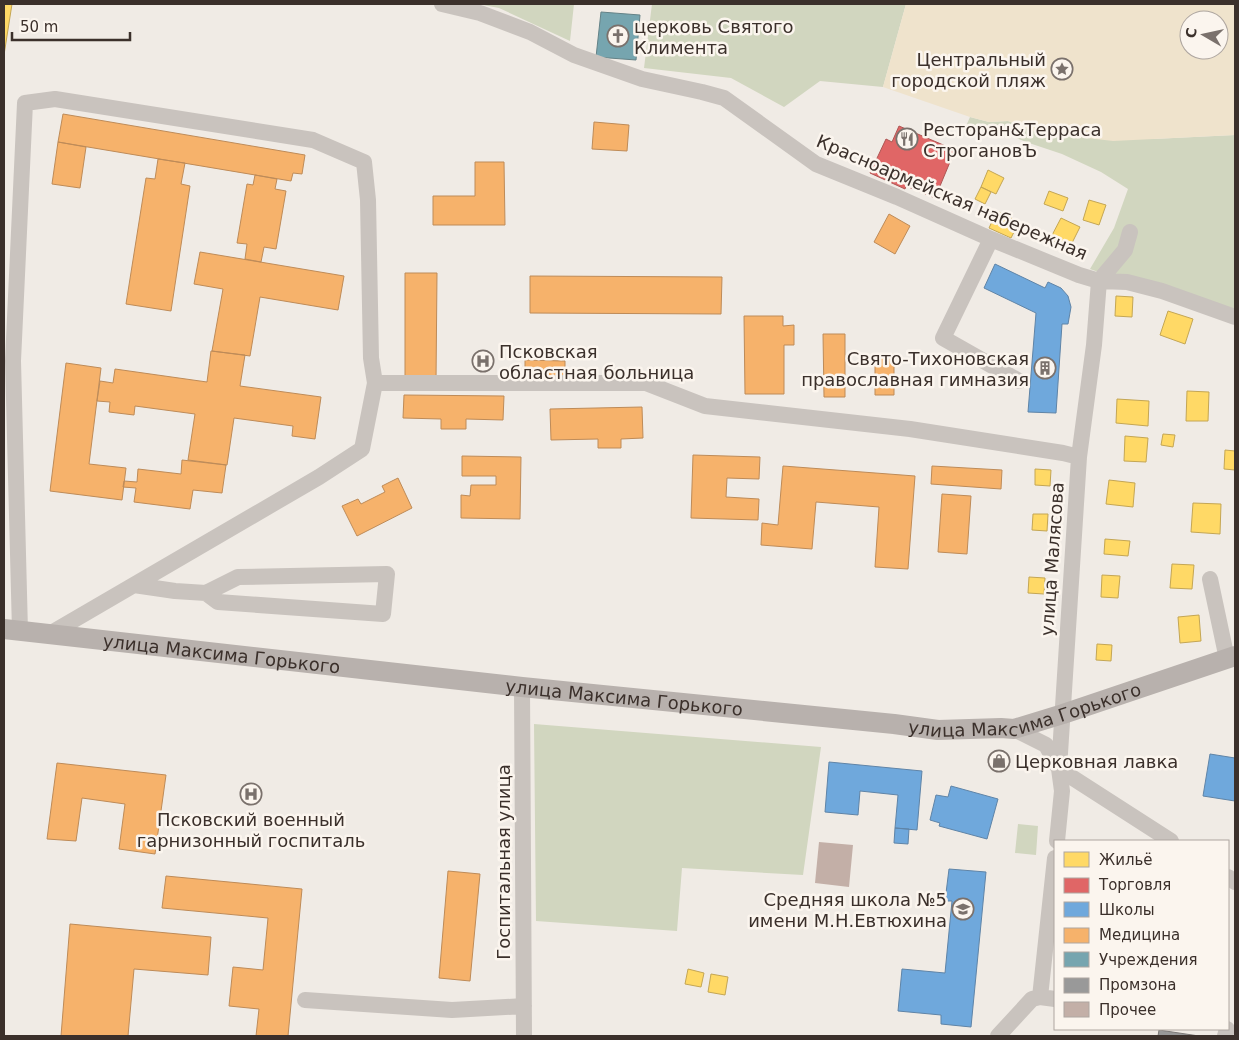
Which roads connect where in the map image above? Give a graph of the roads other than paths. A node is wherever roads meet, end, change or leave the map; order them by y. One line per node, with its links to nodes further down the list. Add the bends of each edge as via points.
1 (442, 4): 3 (street, Красноармейская набережная, via 530,32 574,55 642,79 724,98 816,164)
2 (1130, 232): 4 (street, via 1125,250)
3 (991, 239): 4 (street, Красноармейская набережная); 7 (street, via 944,338)
4 (1099, 281): 5 (street, Красноармейская набережная, via 1127,282 1162,291); 10 (street, улица Малясова)
5 (1235, 317)
6 (9, 347): 8 (street, via 25,103 55,98 313,140 364,162); 9 (street, via 12,362)
7 (1019, 381)
8 (375, 383): 10 (street, via 646,383 705,406 910,429); 13 (street, via 362,449)
9 (9, 421): 11 (street)
10 (1079, 457): 19 (street, улица Малясова)
11 (10, 469): 15 (street)
12 (1210, 580): 17 (street)
13 (134, 584): 14 (street); 16 (street)
14 (206, 593): 14 (street, via 238,577 387,574 383,614 218,602)
15 (12, 630): 16 (main road, улица Максима Горького)
16 (48, 634): 18 (main road, улица Максима Горького)
17 (1231, 657): 19 (main road, улица Максима Горького)
18 (522, 687): 20 (main road, улица Максима Горького, via 938,730); 27 (street, Госпитальная улица)
19 (1063, 714): 20 (main road, улица Максима Горького); 21 (street, улица Малясова)
20 (1014, 729): 21 (street, via 1046,745)
21 (1059, 769): 22 (street, улица Малясова, via 1062,791); 23 (street)
22 (1057, 840)
23 (1169, 840)
24 (1054, 878): 25 (street)
25 (1048, 998): 29 (street, via 1032,999)
26 (305, 1000): 27 (street, via 452,1010)
27 (524, 1006): 28 (street, Госпитальная улица)
28 (524, 1036)
29 (998, 1036)

